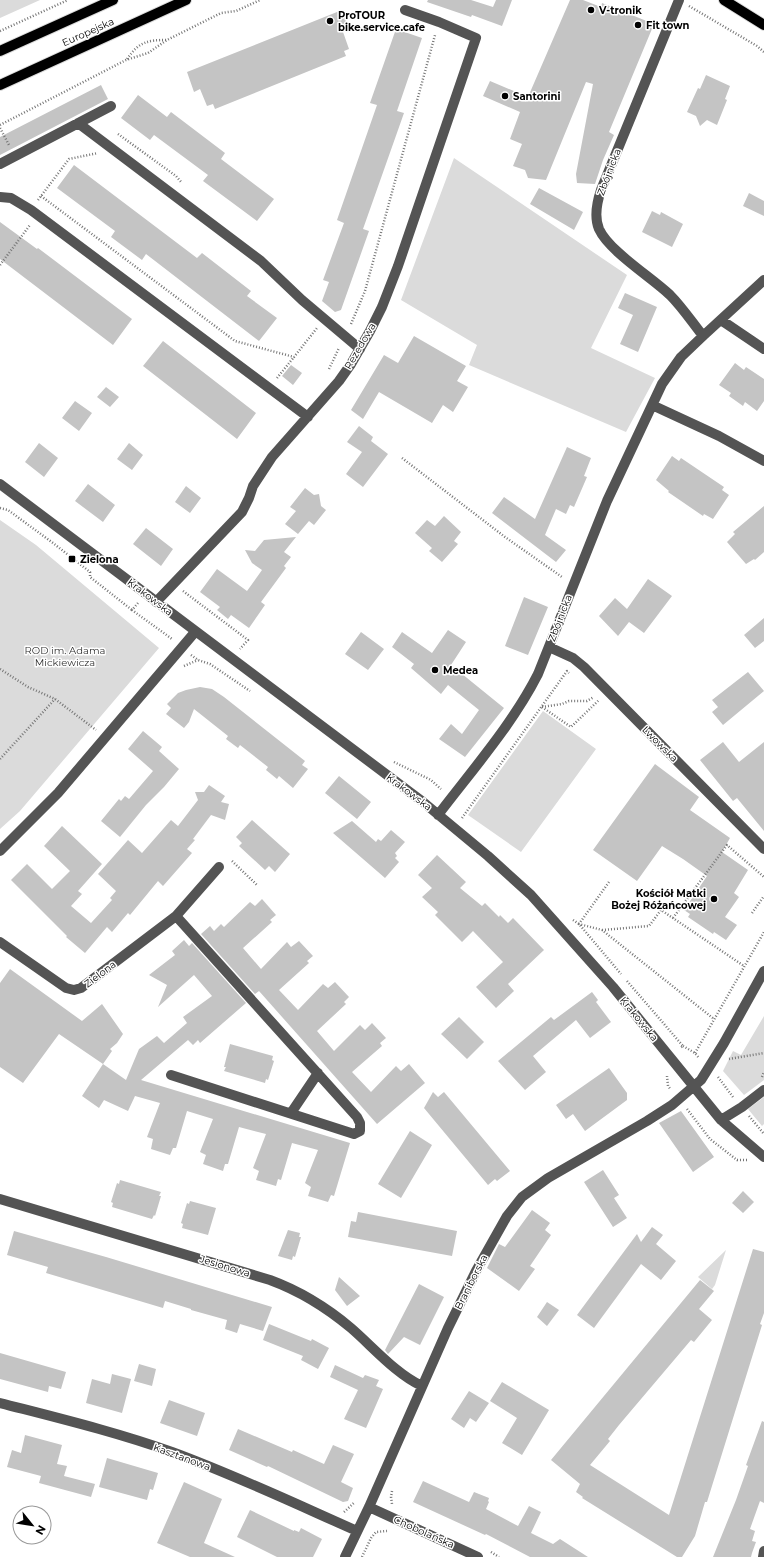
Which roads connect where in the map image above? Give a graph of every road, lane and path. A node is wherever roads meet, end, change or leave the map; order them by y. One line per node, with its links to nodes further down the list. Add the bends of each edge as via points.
1 (68, 0): 10 (path)
2 (113, 0): 12 (main road, Europejska)
3 (186, 0): 15 (main road, Europejska)
4 (260, 0): 11 (path, via 236,11 221,13)
5 (679, 0): 13 (path); 30 (street, Zbójnicka, via 601,190 596,216 598,227 609,244 671,296)
6 (724, 0): 9 (main road)
7 (405, 10): 8 (street)
8 (439, 22): 29 (path, via 365,291); 31 (street, Rezedowa, via 476,38 398,266 382,307)
9 (764, 26)
10 (0, 31)
11 (167, 40): 14 (path, via 148,53); 14 (path, via 146,42 135,48)
12 (0, 51)
13 (764, 52)
14 (126, 60): 18 (path)
15 (0, 85)
16 (111, 106): 17 (street)
17 (78, 123): 20 (street); 27 (street, via 261,260)
18 (0, 125)
19 (0, 128): 20 (path)
20 (15, 156): 21 (street)
21 (0, 164)
22 (41, 196): 33 (path, via 235,341)
23 (0, 197): 24 (street, via 11,198)
24 (38, 215): 25 (path); 35 (street)
25 (0, 265)
26 (764, 280): 28 (street, Zbójnicka)
27 (325, 319): 29 (street); 33 (path)
28 (721, 320): 30 (street, Zbójnicka); 32 (street)
29 (345, 336): 31 (street); 34 (path)
30 (703, 336): 36 (street, Zbójnicka, via 681,357)
31 (360, 349): 37 (street, Rezedowa, via 339,381)
32 (764, 349)
33 (294, 357): 35 (path)
34 (328, 371)
35 (269, 388): 37 (street)
36 (652, 405): 39 (street, via 719,436); 43 (street, Zbójnicka, via 607,501)
37 (308, 417): 42 (street, Rezedowa, via 260,474 242,512)
38 (402, 458): 43 (path, via 505,537)
39 (764, 461)
40 (0, 484): 44 (street, Krakowska)
41 (0, 508): 45 (path, via 8,510 53,543)
42 (173, 584): 44 (street, Rezedowa); 48 (path, via 248,640)
43 (574, 584): 47 (street, Zbójnicka)
44 (156, 602): 46 (street, Krakowska)
45 (132, 610)
46 (195, 632): 61 (street, Krakowska); 64 (street, via 58,793)
47 (549, 648): 61 (street, Zbójnicka, via 526,698); 63 (street, Lwowska, via 573,658 584,667)
48 (239, 650)
49 (0, 669): 55 (path, via 28,687)
50 (573, 676): 58 (path, via 567,671)
51 (240, 684): 52 (path)
52 (252, 692)
53 (589, 692): 54 (path)
54 (594, 697): 56 (path); 58 (path, via 587,701 569,701)
55 (55, 699): 59 (path); 60 (path)
56 (598, 700): 57 (path); 58 (path, via 571,727)
57 (604, 706)
58 (542, 707): 62 (path, via 462,819)
59 (92, 726)
60 (0, 759)
61 (438, 815): 85 (street, Krakowska, via 530,895 608,982)
62 (467, 824)
63 (764, 849)
64 (0, 851)
65 (231, 860): 69 (path)
66 (219, 867): 72 (street, Zielona)
67 (764, 877): 74 (path, via 727,845)
68 (609, 882): 75 (path)
69 (257, 885)
70 (764, 896): 71 (path)
71 (752, 913)
72 (176, 916): 78 (street, Zielona, via 95,979 74,990 59,984); 88 (street)
73 (570, 918): 75 (path)
74 (673, 918): 76 (path, via 661,910 649,926); 79 (path)
75 (579, 924): 76 (path); 82 (path)
76 (602, 930): 81 (path)
77 (764, 932): 79 (path)
78 (0, 942)
79 (744, 966): 81 (path)
80 (764, 971): 87 (street)
81 (714, 1019): 83 (path)
82 (683, 1046): 83 (path); 85 (path)
83 (695, 1053): 87 (path)
84 (764, 1053): 86 (path)
85 (670, 1057): 90 (street, Krakowska); 92 (path, via 661,1064 668,1079 668,1086)
86 (725, 1059)
87 (709, 1069): 90 (street); 93 (path)
88 (318, 1073): 94 (street); 94 (street, via 357,1117 360,1131 354,1134)
89 (171, 1075): 94 (street)
90 (693, 1087): 92 (street, Braniborska); 95 (street, Krakowska)
91 (764, 1090): 93 (street)
92 (680, 1098): 98 (path, via 710,1139); 100 (street, Braniborska, via 647,1121 548,1178 522,1197 507,1216 476,1271)
93 (742, 1107): 95 (street); 96 (path)
94 (291, 1113)
95 (721, 1120): 97 (street, Krakowska)
96 (764, 1134)
97 (764, 1157)
98 (737, 1160)
99 (0, 1199): 100 (street, Jesionowa, via 284,1285 331,1312 405,1376)
100 (422, 1386): 102 (street, Braniborska)
101 (0, 1402): 103 (street, Kasztanowa, via 166,1450)
102 (369, 1507): 103 (street, Braniborska); 108 (street, Chobolańska)
103 (357, 1531): 106 (street, Braniborska)
104 (390, 1531): 107 (path, via 376,1532)
105 (764, 1551): 109 (street)
106 (345, 1557)
107 (362, 1557)
108 (478, 1557)
109 (763, 1557)

